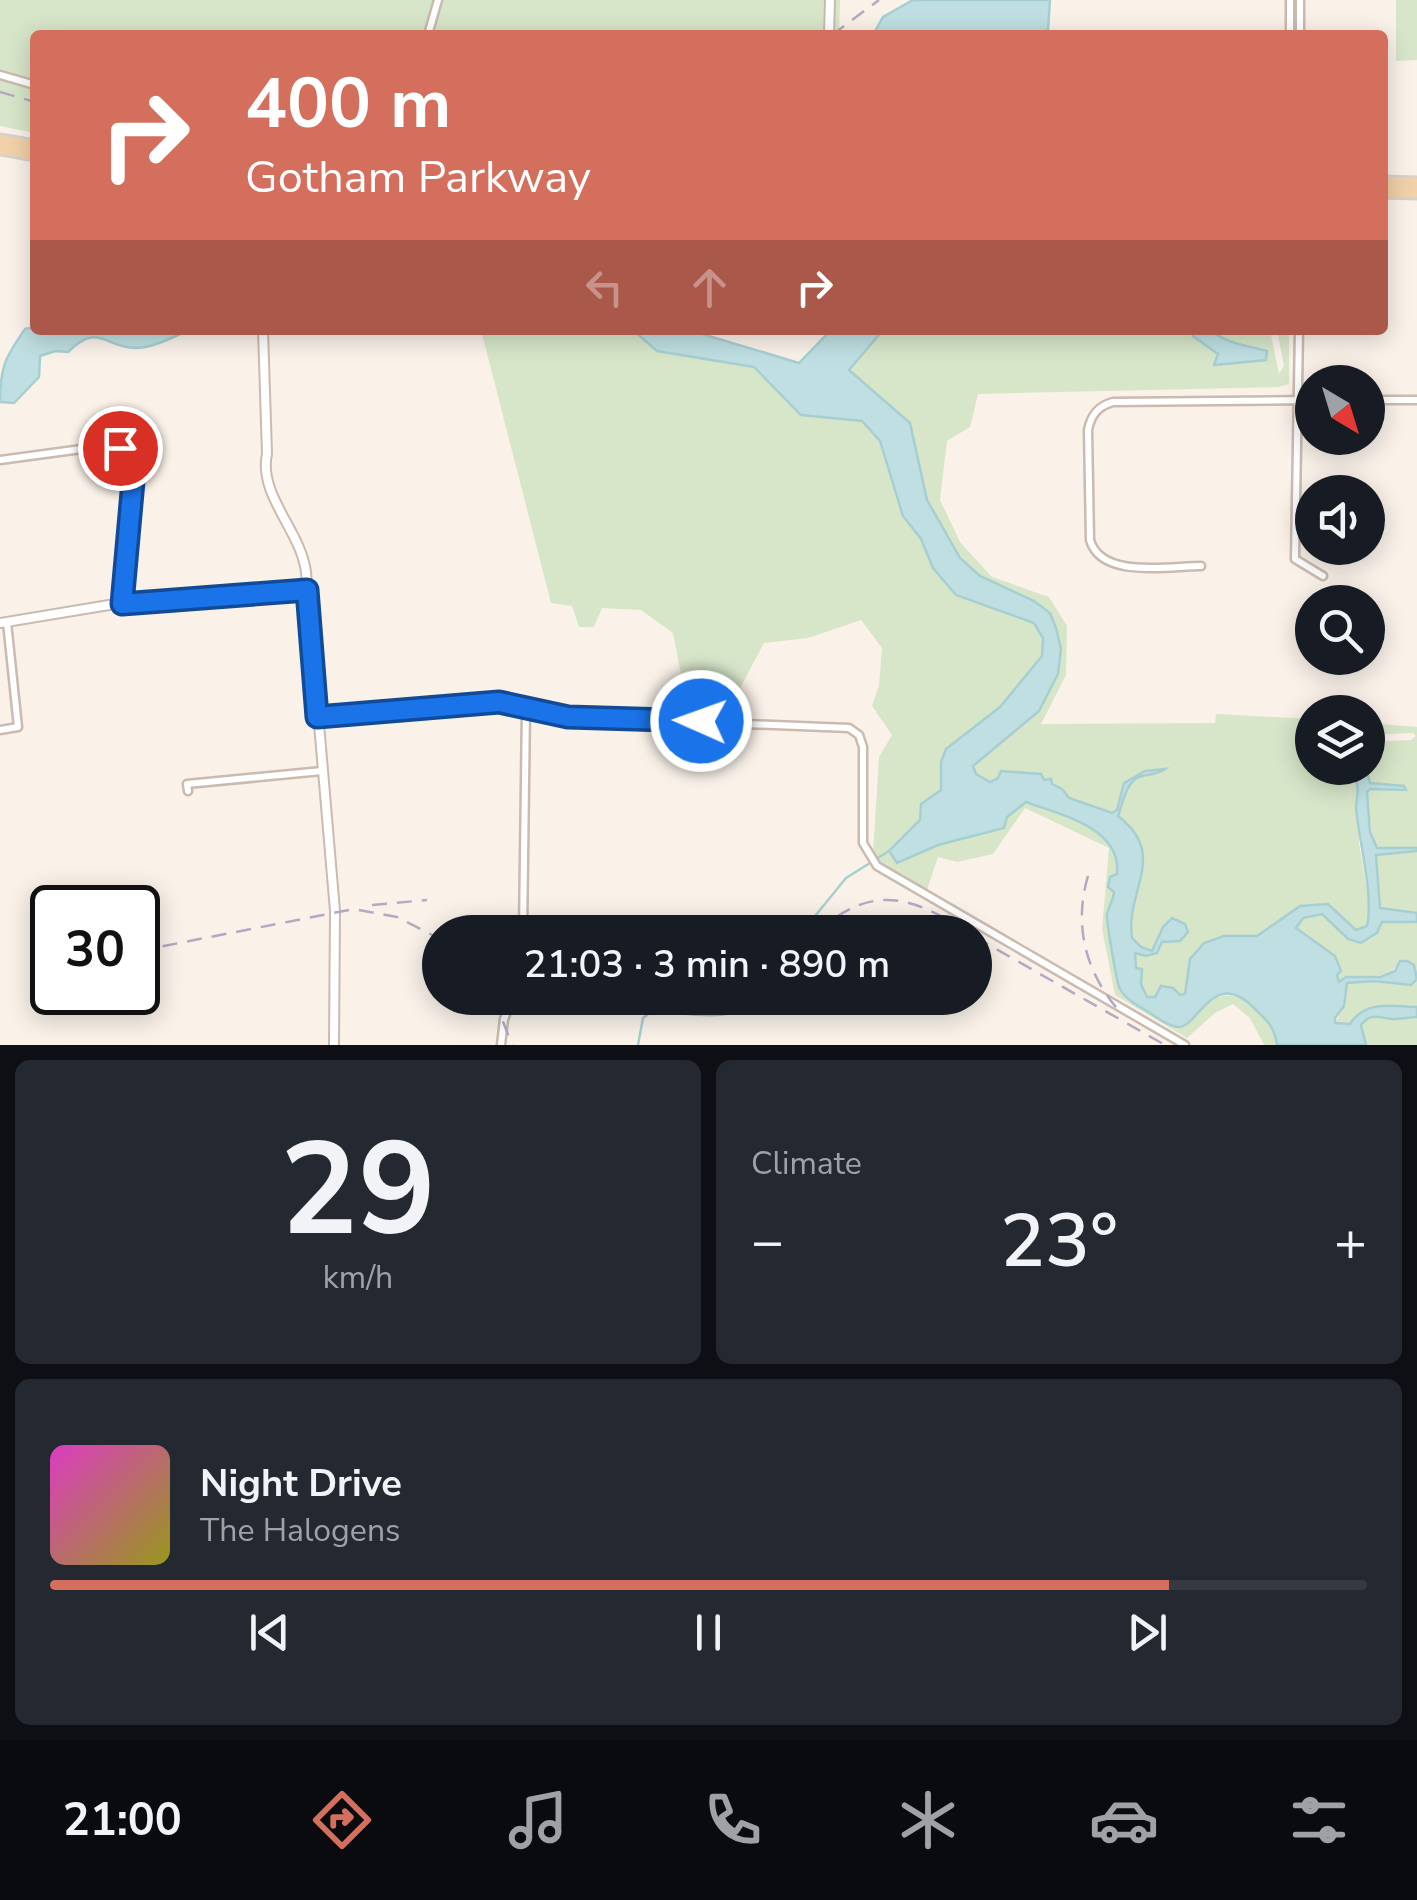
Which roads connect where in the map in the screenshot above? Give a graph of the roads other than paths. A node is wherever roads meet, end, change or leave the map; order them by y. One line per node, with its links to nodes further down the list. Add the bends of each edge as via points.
1 (438, 0): 5 (street)
2 (830, 0): 6 (street)
3 (1290, 0): 7 (street)
4 (1300, 0): 8 (street)
5 (429, 30)
6 (830, 30)
7 (1290, 30)
8 (1300, 30)
9 (0, 75): 10 (street)
10 (30, 84)
11 (2, 142): 12 (main road); 13 (main road)
12 (30, 145)
13 (30, 153)
14 (1388, 182): 15 (main road)
15 (1417, 183)
16 (1388, 192): 17 (main road)
17 (1417, 193)
18 (263, 335): 28 (street, via 264,466 302,553)
19 (1299, 335): 20 (street)
20 (1300, 365)
21 (1295, 400): 26 (street, via 1112,402 1092,417 1095,553 1118,566)
22 (1385, 400): 23 (street)
23 (1417, 400)
24 (1298, 455): 27 (street, via 1294,560)
25 (0, 460): 29 (street, via 111,445 126,452 134,470)
26 (1202, 566)
27 (1323, 576)
28 (307, 590): 29 (street); 32 (street)
29 (122, 604): 30 (street)
30 (3, 623): 33 (street, via 18,727)
31 (526, 708): 32 (street, via 499,702); 36 (street); 40 (street, via 568,717 850,728 863,747 863,842 877,866)
32 (317, 717): 34 (street)
33 (0, 730)
34 (322, 771): 35 (street, via 188,784); 38 (street, via 336,933)
35 (188, 791)
36 (523, 915)
37 (507, 1015): 39 (street)
38 (334, 1045)
39 (501, 1045)
40 (1184, 1045)

